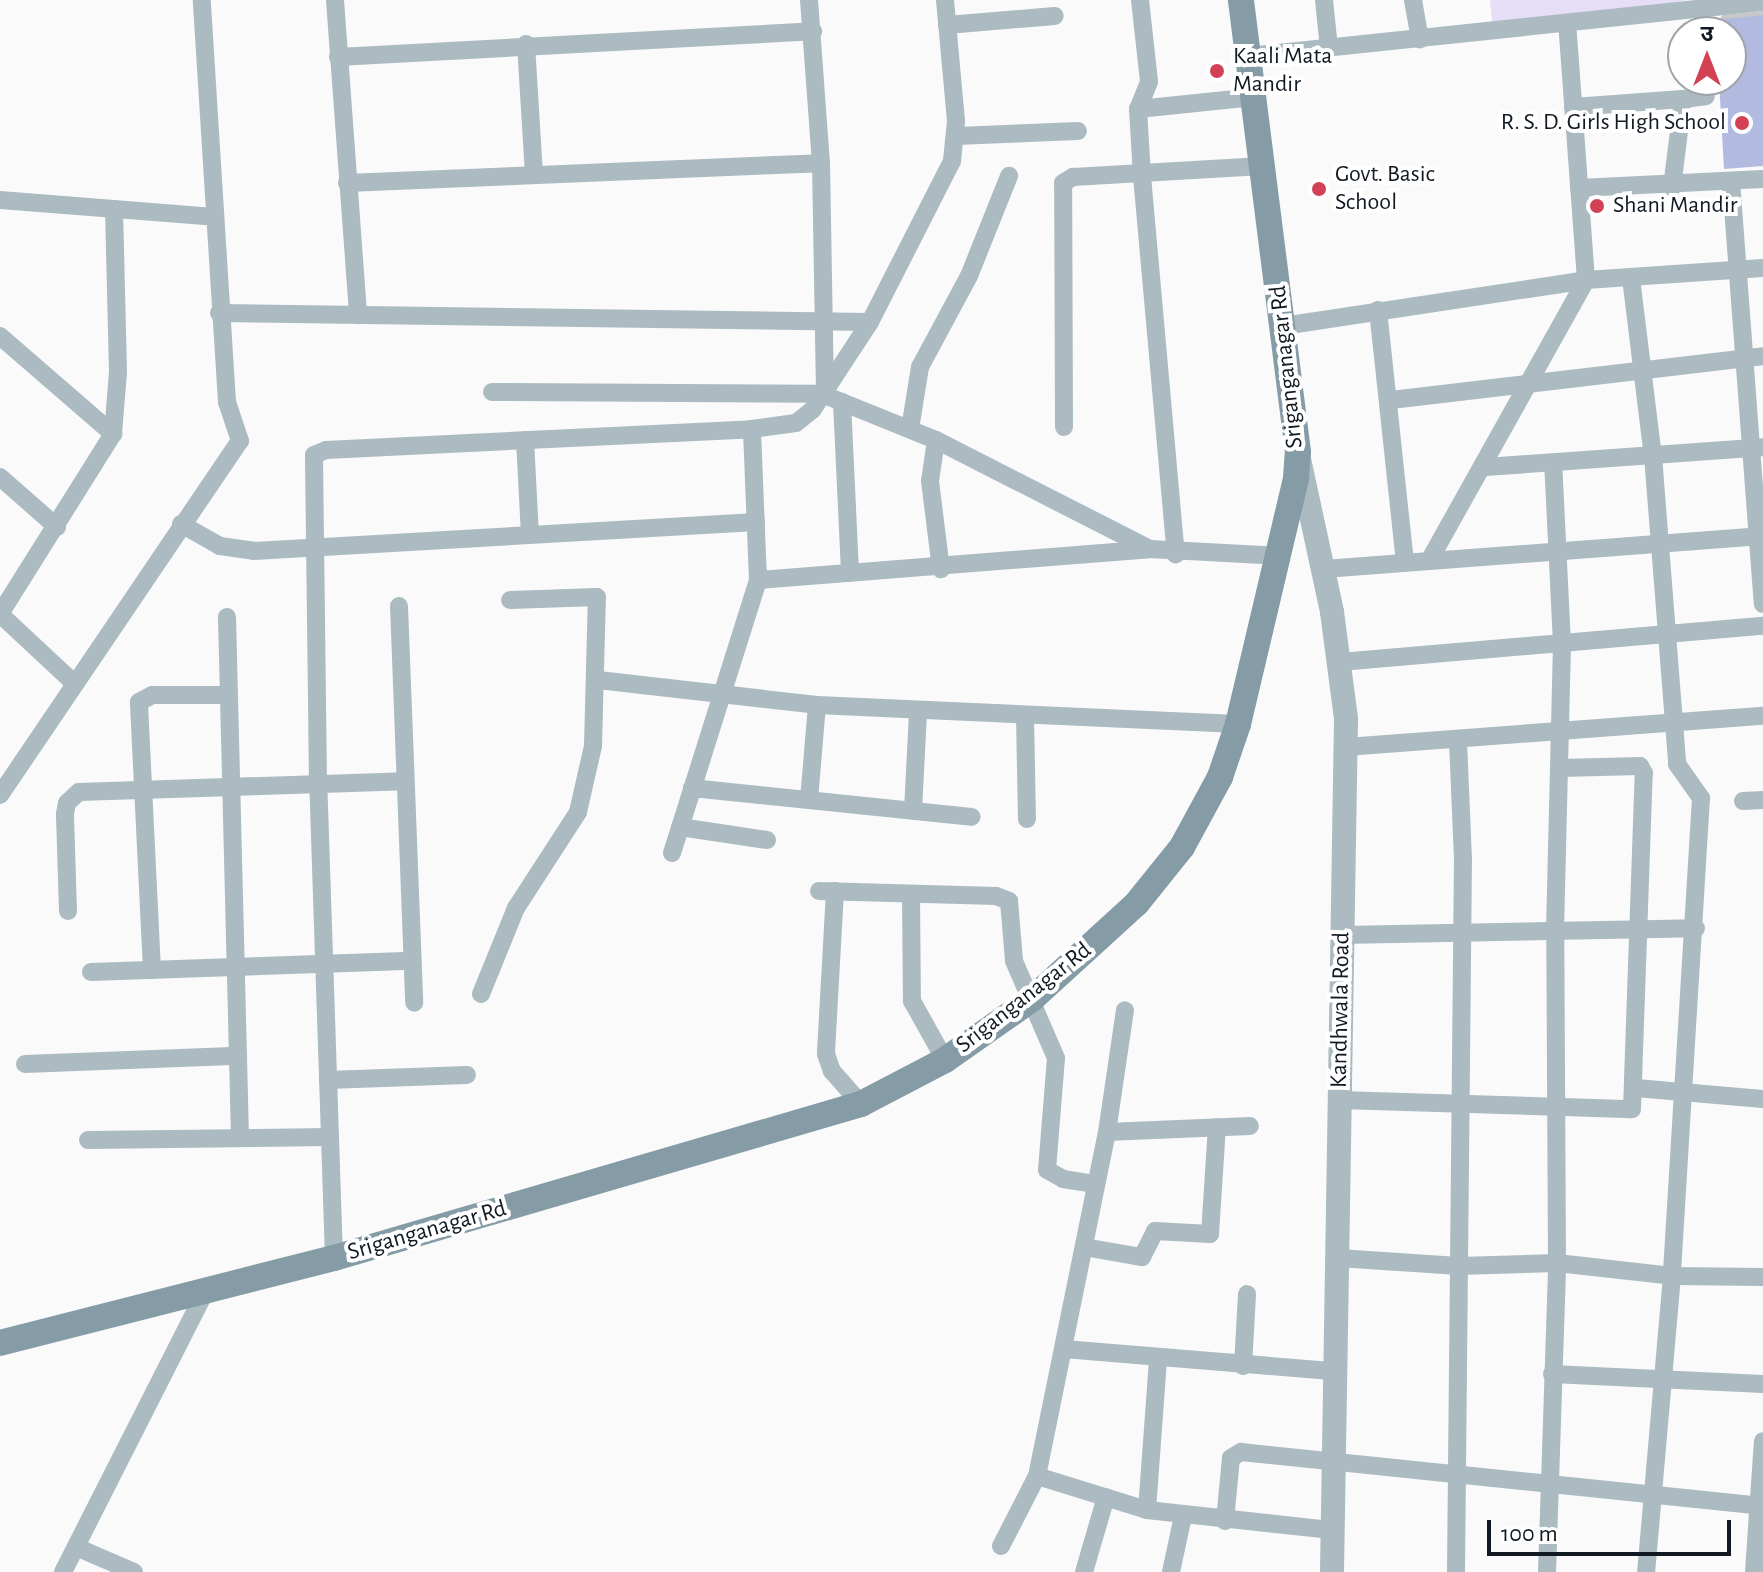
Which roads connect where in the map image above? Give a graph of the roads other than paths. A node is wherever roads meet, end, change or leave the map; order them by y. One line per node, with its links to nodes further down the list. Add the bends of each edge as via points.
1 (202, 0): 38 (street)
2 (335, 0): 18 (street)
3 (809, 0): 13 (street)
4 (945, 0): 12 (street)
5 (1140, 0): 23 (street, via 1149,82)
6 (1241, 0): 17 (main road, Sriganganagar Rd)
7 (1324, 0): 16 (street)
8 (1413, 0): 14 (street)
9 (1763, 2): 11 (street)
10 (1055, 16): 12 (street)
11 (1567, 23): 14 (street); 22 (street)
12 (947, 25): 25 (street)
13 (813, 31): 15 (street); 26 (street)
14 (1420, 39): 16 (street)
15 (526, 44): 18 (street); 28 (street)
16 (1329, 48): 17 (street)
17 (1248, 56): 20 (main road, Sriganganagar Rd)
18 (338, 57): 33 (street)
19 (1706, 96): 21 (street)
20 (1254, 97): 23 (street); 27 (main road, Sriganganagar Rd)
21 (1683, 99): 22 (street); 34 (street)
22 (1573, 107): 35 (street)
23 (1138, 109): 30 (street)
24 (1078, 131): 25 (street)
25 (956, 136): 47 (street, via 952,161)
26 (821, 163): 28 (street); 46 (street)
27 (1263, 166): 30 (street); 48 (main road, Sriganganagar Rd)
28 (534, 175): 33 (street)
29 (1009, 176): 60 (street, via 969,276 920,367)
30 (1142, 176): 58 (street, via 1073,177 1063,183); 78 (street)
31 (1763, 179): 32 (street)
32 (1731, 181): 34 (street); 40 (street)
33 (347, 183): 45 (street)
34 (1672, 187): 35 (street)
35 (1579, 188): 42 (street)
36 (0, 200): 37 (street)
37 (114, 209): 38 (street); 61 (street, via 118,372)
38 (214, 217): 44 (street)
39 (1763, 268): 40 (street)
40 (1738, 270): 41 (street); 51 (street)
41 (1631, 278): 42 (street); 52 (street)
42 (1586, 280): 43 (street); 53 (street)
43 (1378, 310): 48 (street); 56 (street)
44 (219, 313): 45 (street); 71 (street, via 228,413 242,436)
45 (358, 315): 46 (street)
46 (823, 320): 47 (street); 55 (street)
47 (870, 322): 55 (street)
48 (1283, 326): 65 (main road, Sriganganagar Rd)
49 (0, 336): 61 (street)
50 (1763, 356): 51 (street)
51 (1743, 358): 52 (street); 64 (street)
52 (1640, 368): 53 (street); 66 (street)
53 (1531, 382): 56 (street); 68 (street)
54 (492, 392): 55 (street)
55 (824, 392): 57 (street); 59 (street, via 796,423)
56 (1391, 400): 82 (street)
57 (842, 402): 60 (street); 85 (street)
58 (1064, 427)
59 (752, 429): 62 (street); 70 (street)
60 (910, 429): 63 (street)
61 (113, 434): 72 (street)
62 (525, 440): 73 (street); 76 (street, via 318,451 312,464)
63 (936, 440): 77 (street); 83 (street, via 930,481)
64 (1756, 448): 66 (street); 74 (street)
65 (1298, 452): 80 (main road, Sriganganagar Rd); 84 (street, Kandhwala Road)
66 (1653, 456): 67 (street); 75 (street)
67 (1553, 463): 68 (street); 79 (street)
68 (1486, 467): 81 (street)
69 (0, 477): 72 (street)
70 (756, 522): 73 (street); 86 (street)
71 (181, 524): 76 (street, via 230,550); 96 (street)
72 (57, 527): 96 (street, via 0,614)
73 (530, 535): 76 (street)
74 (1760, 536): 75 (street); 88 (street)
75 (1661, 546): 79 (street); 92 (street)
76 (315, 548): 110 (street)
77 (1150, 549): 78 (street); 83 (street)
78 (1176, 554): 80 (street)
79 (1557, 554): 81 (street); 93 (street)
80 (1280, 556): 103 (main road, Sriganganagar Rd)
81 (1429, 561): 82 (street)
82 (1405, 563): 84 (street)
83 (941, 569): 85 (street)
84 (1324, 569): 94 (street, Kandhwala Road)
85 (850, 573): 86 (street)
86 (758, 580): 98 (street)
87 (510, 600): 95 (street, via 597,597)
88 (1763, 604)
89 (399, 606): 109 (street)
90 (227, 617): 97 (street)
91 (1763, 626): 92 (street)
92 (1670, 632): 93 (street); 104 (street)
93 (1562, 644): 94 (street); 105 (street)
94 (1340, 662): 107 (street, Kandhwala Road)
95 (598, 680): 98 (street); 136 (street, via 590,771 578,812 516,908)
96 (75, 684): 114 (street)
97 (227, 695): 111 (street); 113 (street, via 143,696 138,710)
98 (723, 696): 99 (street); 112 (street)
99 (817, 705): 100 (street); 115 (street)
100 (918, 711): 101 (street); 118 (street)
101 (1025, 716): 103 (street); 120 (street)
102 (1763, 716): 104 (street)
103 (1238, 724): 137 (main road, Sriganganagar Rd, via 1201,817 1162,875)
104 (1675, 725): 105 (street); 127 (street, via 1680,774 1701,798)
105 (1561, 732): 106 (street); 108 (street)
106 (1458, 739): 107 (street); 129 (street)
107 (1346, 747): 130 (street, Kandhwala Road)
108 (1561, 768): 126 (street, via 1640,766 1644,773); 128 (street)
109 (404, 781): 110 (street); 131 (street)
110 (318, 784): 111 (street); 132 (street)
111 (229, 788): 113 (street); 133 (street)
112 (692, 788): 115 (street); 121 (street)
113 (142, 790): 125 (street, via 87,791 67,803); 134 (street)
114 (0, 793)
115 (809, 800): 118 (street)
116 (1763, 800): 117 (street)
117 (1743, 801)
118 (913, 811): 119 (street)
119 (972, 817)
120 (1027, 819)
121 (680, 827): 122 (street); 123 (street)
122 (767, 840)
123 (672, 853)
124 (911, 895): 137 (street, via 996,896 1009,901 1014,961); 141 (street, via 912,1001); 149 (street, via 827,891 826,1054 832,1071)
125 (68, 911)
126 (1642, 928): 127 (street); 128 (street); 145 (street)
127 (1696, 928): 146 (street)
128 (1555, 931): 129 (street); 151 (street)
129 (1462, 934): 130 (street); 150 (street)
130 (1342, 935): 148 (street, Kandhwala Road)
131 (412, 961): 132 (street); 138 (street)
132 (324, 963): 133 (street); 144 (street)
133 (236, 967): 134 (street); 140 (street)
134 (152, 970): 135 (street)
135 (91, 972)
136 (481, 994)
137 (1032, 999): 141 (main road, Sriganganagar Rd); 158 (street, via 1056,1058 1047,1170 1063,1179)
138 (414, 1003)
139 (1125, 1010): 154 (street)
140 (238, 1056): 142 (street); 156 (street)
141 (945, 1060): 149 (main road, Sriganganagar Rd)
142 (25, 1064)
143 (467, 1075): 144 (street)
144 (328, 1080): 155 (street)
145 (1636, 1088): 146 (street); 151 (street, via 1636,1102 1626,1111)
146 (1683, 1095): 147 (street); 164 (street)
147 (1763, 1099)
148 (1340, 1100): 150 (street); 161 (street, Kandhwala Road)
149 (861, 1104): 160 (main road, Sriganganagar Rd)
150 (1462, 1105): 151 (street); 163 (street)
151 (1555, 1109): 162 (street)
152 (1250, 1126): 153 (street)
153 (1217, 1127): 154 (street); 159 (street, via 1210,1234 1155,1231 1142,1257)
154 (1107, 1132): 158 (street)
155 (330, 1137): 156 (street); 160 (street)
156 (240, 1138): 157 (street)
157 (88, 1140)
158 (1096, 1184): 159 (street)
159 (1084, 1247): 169 (street)
160 (334, 1258): 166 (main road, Sriganganagar Rd)
161 (1338, 1258): 163 (street); 172 (street, Kandhwala Road)
162 (1557, 1263): 163 (street); 164 (street); 173 (street)
163 (1459, 1266): 178 (street)
164 (1672, 1276): 165 (street); 174 (street)
165 (1763, 1277)
166 (205, 1292): 168 (main road, Sriganganagar Rd); 189 (street)
167 (1247, 1294): 171 (street)
168 (0, 1343)
169 (1064, 1349): 170 (street); 179 (street)
170 (1158, 1359): 171 (street); 184 (street)
171 (1243, 1366): 172 (street)
172 (1334, 1371): 177 (street, Kandhwala Road)
173 (1552, 1374): 174 (street); 180 (street)
174 (1663, 1377): 175 (street); 182 (street)
175 (1763, 1384)
176 (1763, 1441): 183 (street)
177 (1334, 1459): 178 (street); 186 (street, via 1233,1453); 187 (street, Kandhwala Road)
178 (1455, 1473): 180 (street); 195 (street)
179 (1037, 1476): 181 (street); 188 (street)
180 (1548, 1484): 182 (street); 196 (street)
181 (1106, 1497): 184 (street); 192 (street)
182 (1653, 1497): 183 (street); 197 (street)
183 (1761, 1505): 198 (street)
184 (1147, 1510): 185 (street)
185 (1183, 1516): 186 (street); 193 (street)
186 (1225, 1521): 187 (street)
187 (1332, 1530): 194 (street, Kandhwala Road)
188 (1001, 1546)
189 (76, 1547): 190 (street); 191 (street)
190 (63, 1572)
191 (134, 1572)
192 (1084, 1572)
193 (1171, 1572)
194 (1332, 1572)
195 (1456, 1572)
196 (1547, 1572)
197 (1646, 1572)
198 (1754, 1572)

